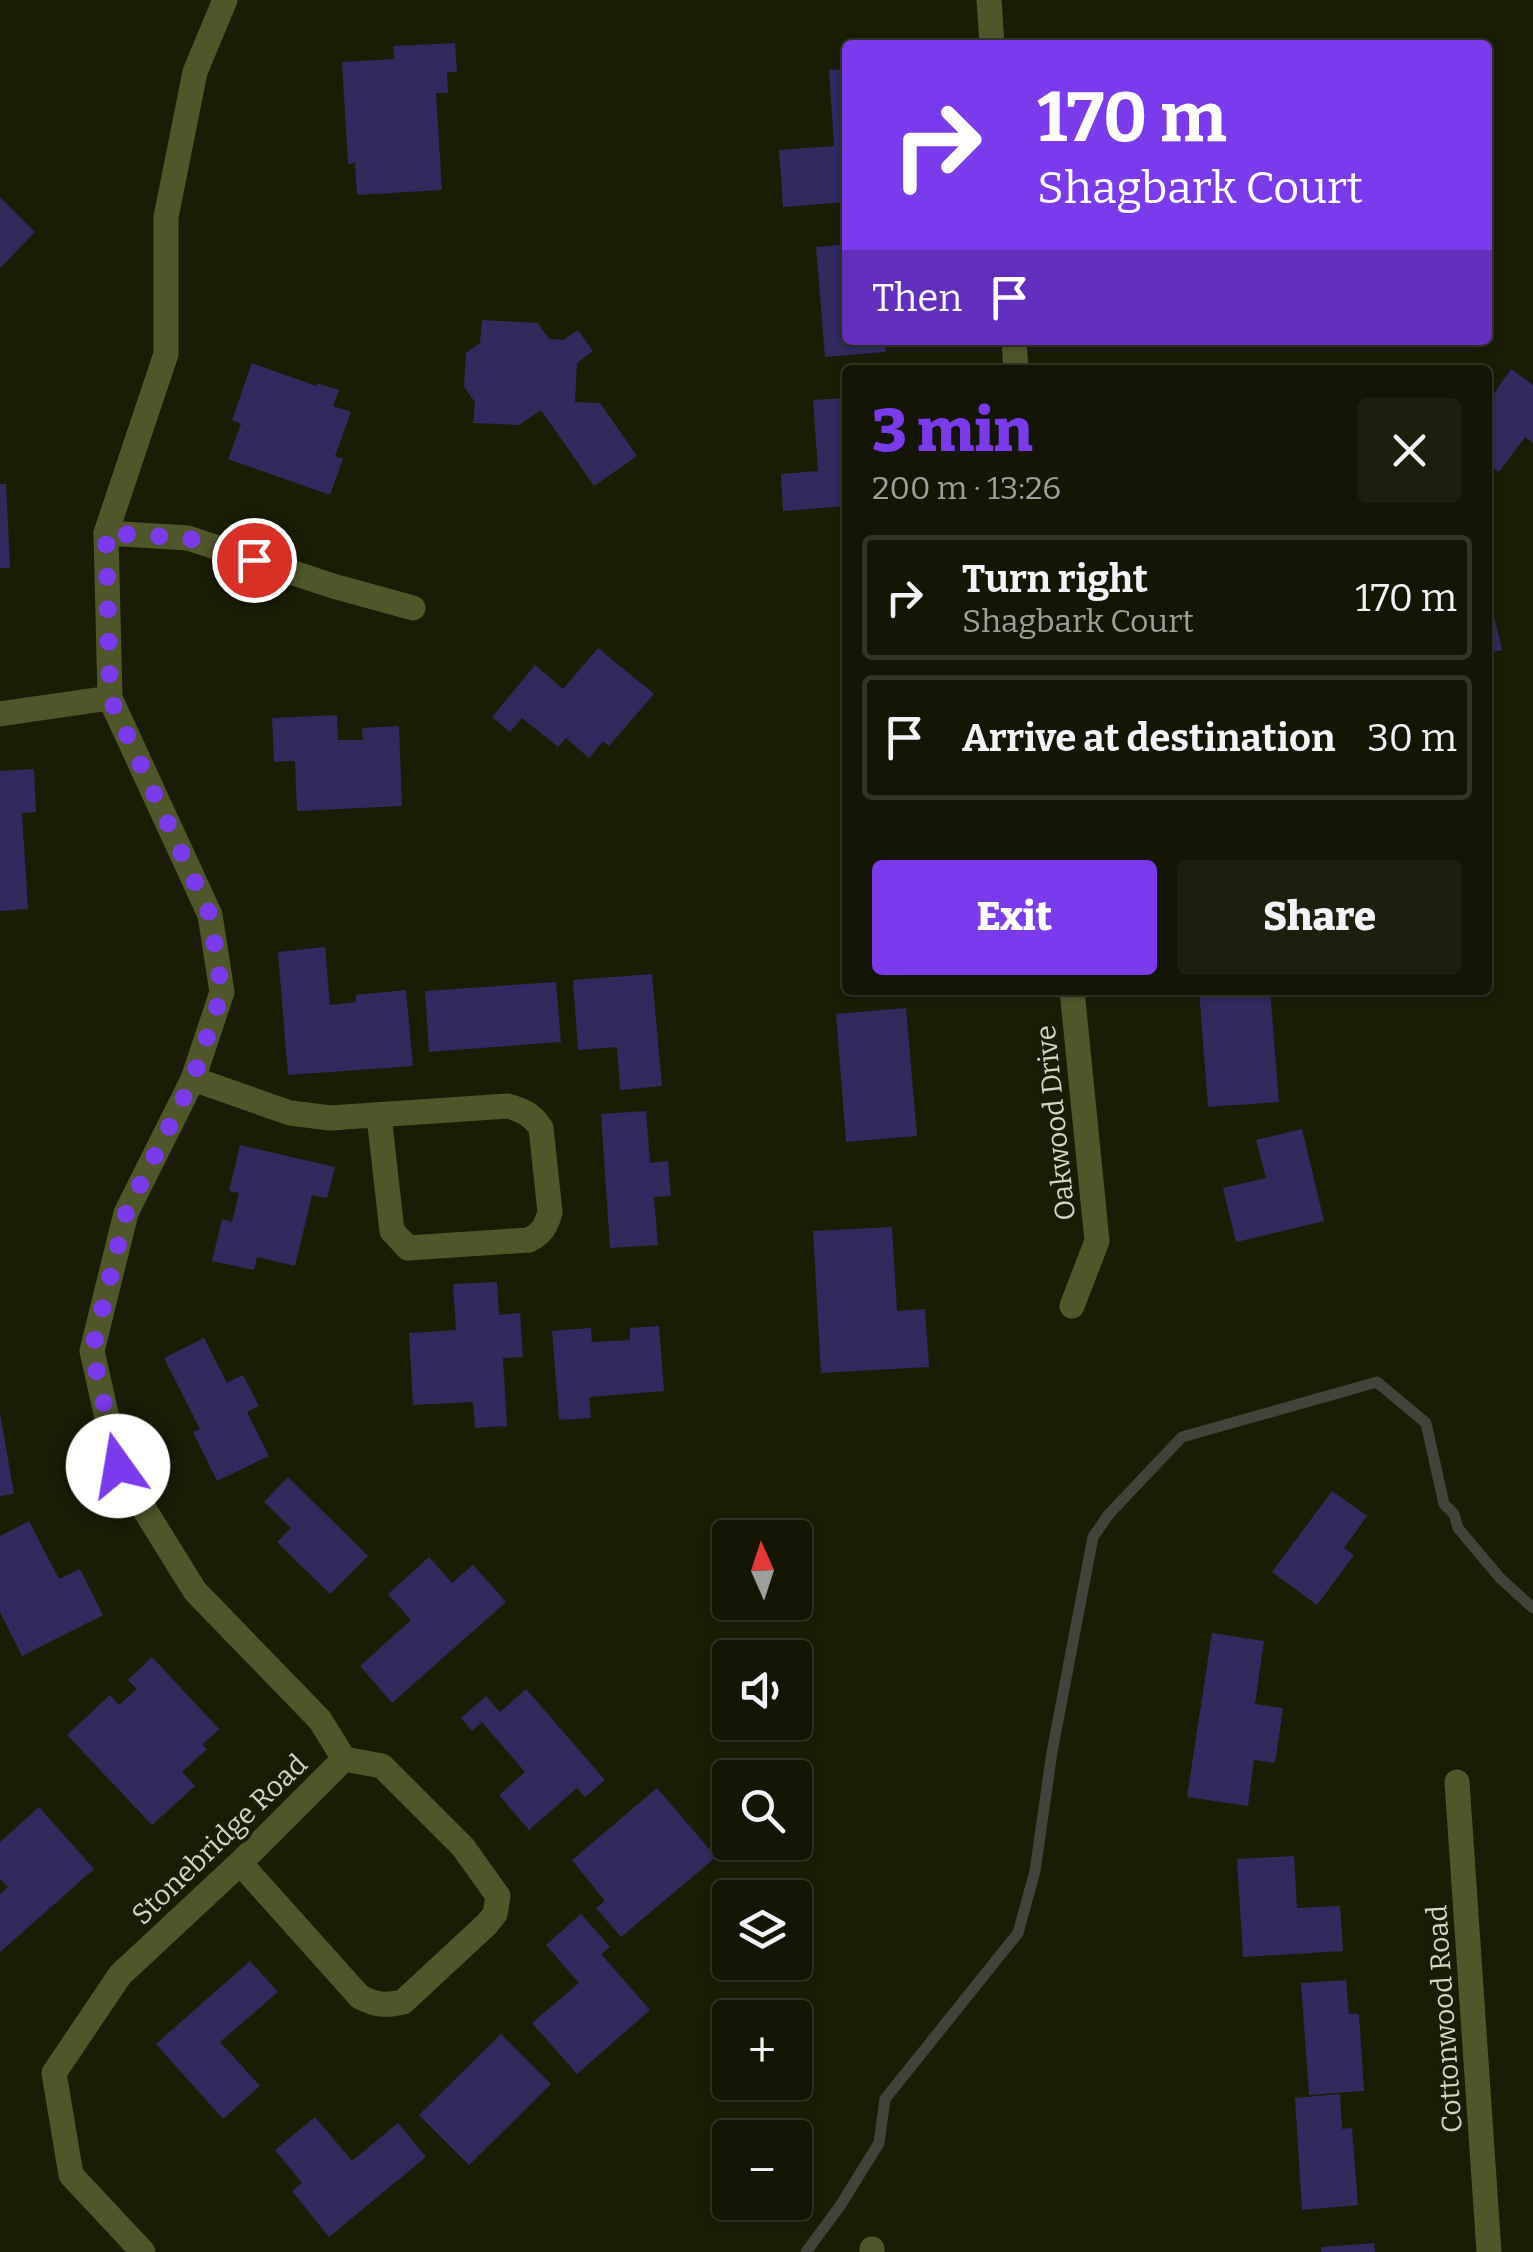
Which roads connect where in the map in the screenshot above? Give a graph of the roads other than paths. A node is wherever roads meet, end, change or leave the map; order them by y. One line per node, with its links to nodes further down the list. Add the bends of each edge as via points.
1 (225, 0): 4 (street, Stonebridge Road, via 195,72 166,216 166,354)
2 (989, 0): 3 (street)
3 (992, 40)
4 (106, 533): 5 (street, via 188,538); 6 (street, Stonebridge Road)
5 (412, 608)
6 (110, 698): 7 (street); 9 (street, Stonebridge Road, via 210,915 222,992)
7 (0, 714)
8 (1072, 995): 11 (street, Oakwood Drive, via 1097,1241)
9 (193, 1079): 10 (street, via 290,1113); 12 (street, Stonebridge Road, via 126,1213 92,1351 118,1466 196,1591 320,1720)
10 (379, 1116): 10 (street, via 521,1109 541,1128 547,1224 529,1240 408,1248 392,1231)
11 (1072, 1306)
12 (344, 1759): 14 (street, Stonebridge Road); 14 (street, via 382,1766 463,1847 498,1896 487,1924 403,2002 373,2004)
13 (1458, 1782): 16 (street, Cottonwood Road)
14 (240, 1864): 15 (street, Stonebridge Road, via 120,1975 54,2073 71,2174)
15 (143, 2252)
16 (1490, 2252)

